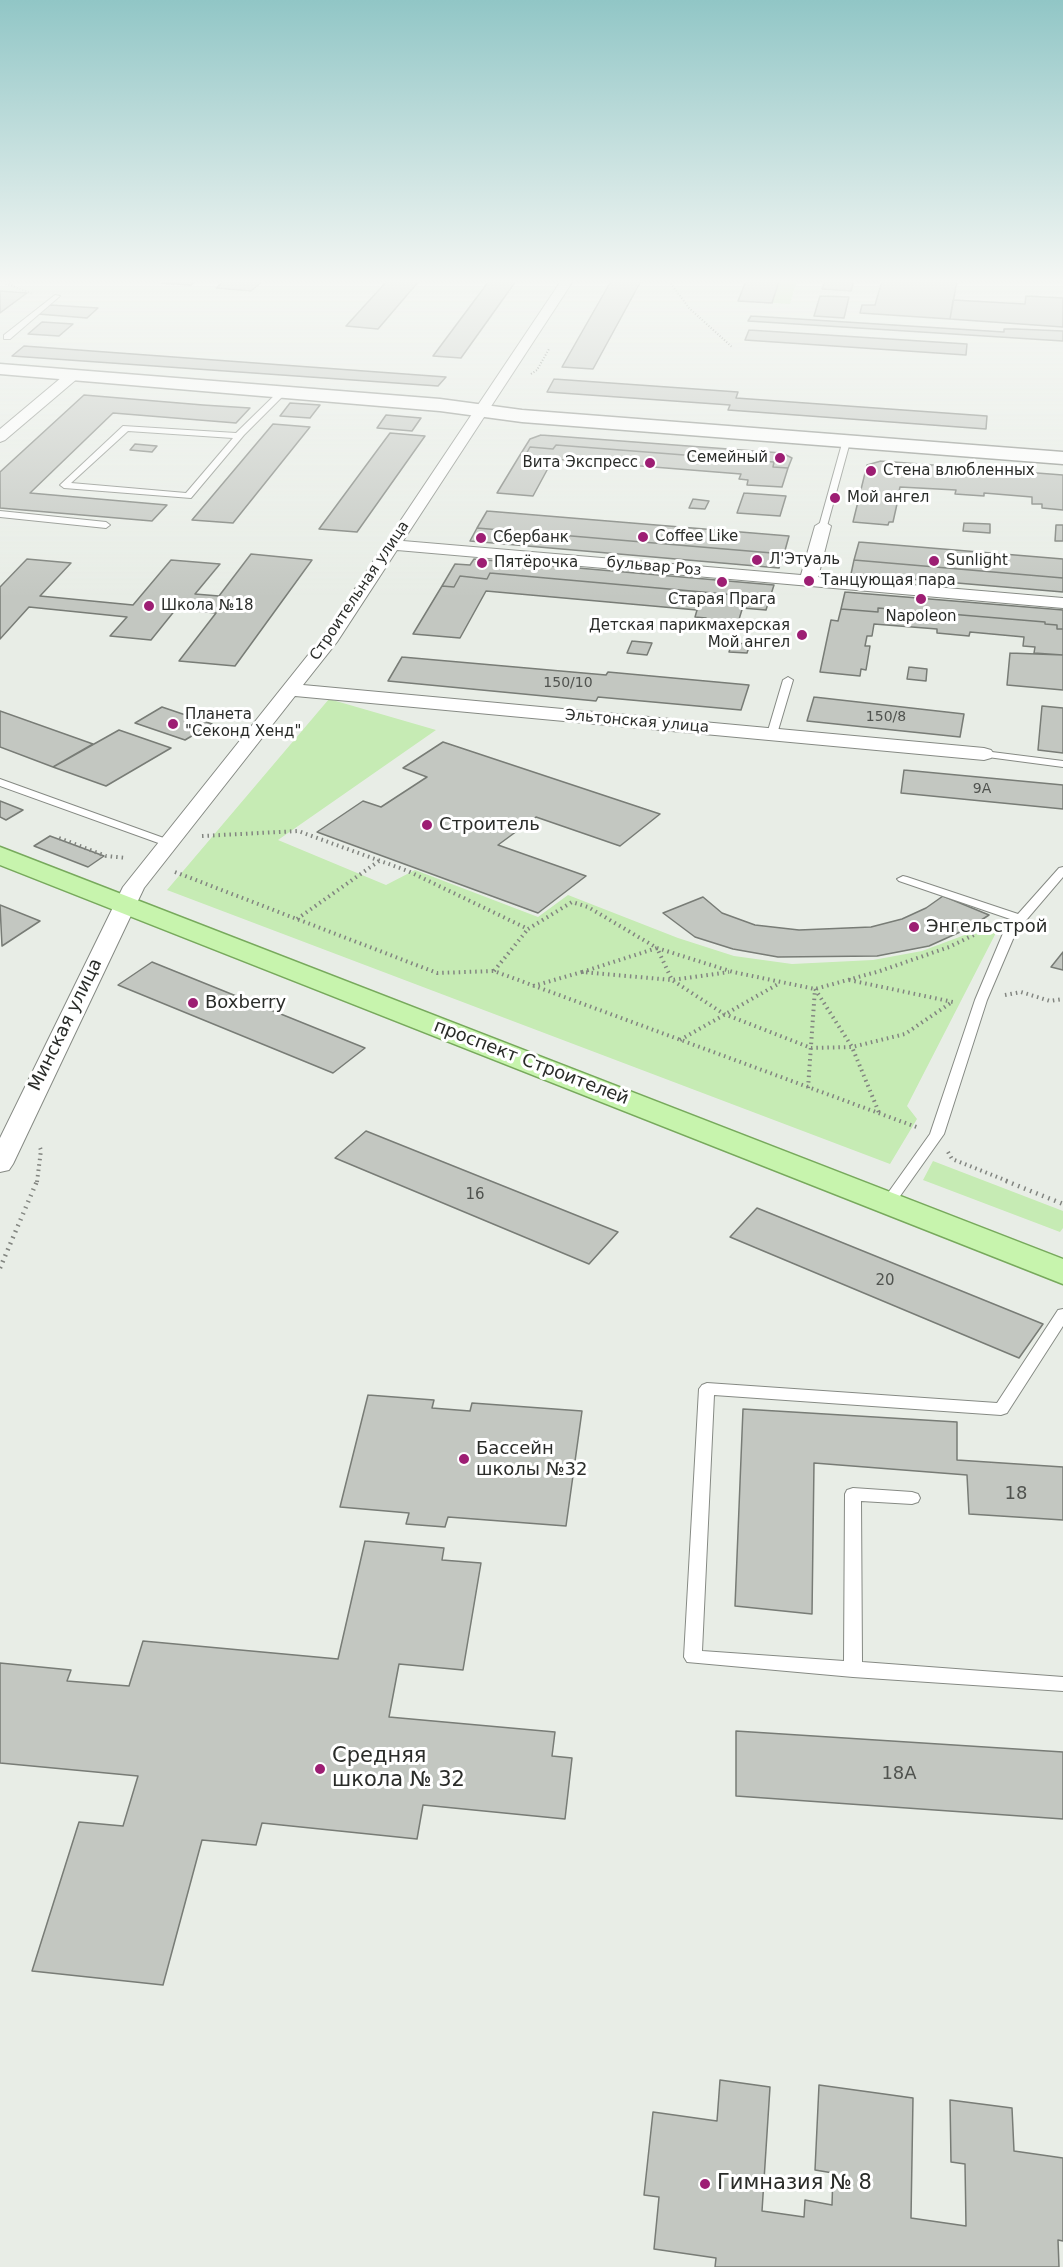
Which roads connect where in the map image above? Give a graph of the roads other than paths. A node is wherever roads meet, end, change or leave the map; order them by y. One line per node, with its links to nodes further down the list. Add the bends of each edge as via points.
1 (59, 387): 7 (street)
2 (219, 387): 4 (street)
3 (497, 387): 5 (street, Строительная улица)
4 (283, 392): 5 (street); 6 (lane)
5 (482, 410): 8 (street); 13 (street, Строительная улица)
6 (238, 436): 6 (lane, via 188,496 64,485 126,428)
7 (0, 437)
8 (846, 442): 9 (street); 12 (lane)
9 (1063, 458)
10 (0, 514): 11 (lane)
11 (105, 525)
12 (823, 526): 14 (street)
13 (393, 545): 14 (street, бульвар Роз); 17 (street, Строительная улица)
14 (808, 581): 15 (street, бульвар Роз)
15 (1063, 603)
16 (788, 680): 18 (lane)
17 (291, 690): 18 (street, Эльтонская улица); 23 (street, Строительная улица)
18 (772, 734): 19 (street, Эльтонская улица)
19 (984, 754): 20 (lane)
20 (1063, 764)
21 (0, 782): 23 (lane)
22 (0, 835): 27 (main road, проспект Строителей)
23 (168, 843): 27 (street, Строительная улица)
24 (0, 855): 27 (main road, проспект Строителей)
25 (1063, 870): 28 (lane)
26 (903, 879): 28 (lane)
27 (129, 896): 29 (street, Минская улица); 30 (main road, проспект Строителей)
28 (1020, 919): 30 (lane, via 1010,931 981,1000 938,1134)
29 (0, 1164)
30 (896, 1194): 31 (main road, проспект Строителей); 32 (main road, проспект Строителей)
31 (1063, 1246)
32 (1063, 1272)
33 (1063, 1314): 35 (lane, via 1001,1409 707,1389 693,1658)
34 (912, 1498): 35 (lane, via 853,1494)
35 (853, 1670): 36 (lane)
36 (1063, 1684)

